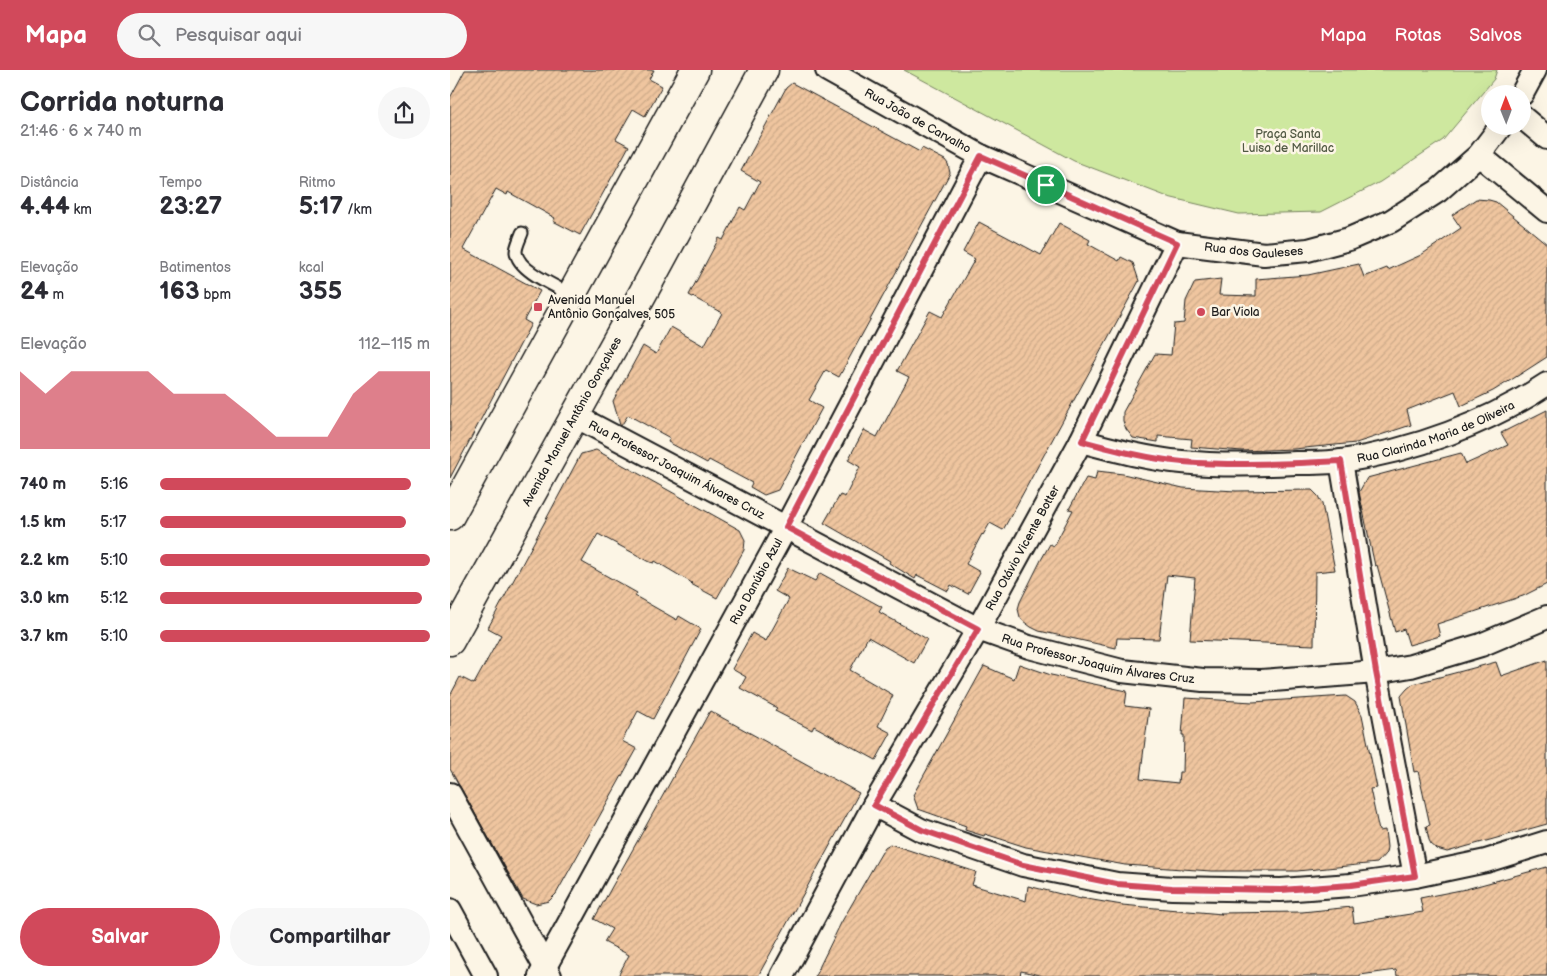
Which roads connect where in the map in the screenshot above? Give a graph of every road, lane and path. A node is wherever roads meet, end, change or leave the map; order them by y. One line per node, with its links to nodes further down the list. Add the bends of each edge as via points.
1 (695, 70): 14 (main road)
2 (764, 70): 16 (main road, Avenida Manuel Antônio Gonçalves)
3 (827, 70): 10 (street, Rua João de Carvalho)
4 (1535, 70): 5 (street)
5 (1527, 85)
6 (1531, 125): 8 (street)
7 (1494, 135): 9 (street, Rua dos Gauleses)
8 (1547, 138)
9 (1479, 155): 11 (street); 13 (street, Rua dos Gauleses, via 1438,191 1391,220 1349,239 1308,250 1264,254)
10 (981, 156): 13 (street, Rua dos Gauleses); 20 (street, Rua Danúbio Azul)
11 (1547, 211)
12 (522, 233): 14 (lane, via 516,250 525,269)
13 (1177, 243): 17 (street, Rua Otávio Vicente Botter)
14 (572, 295): 19 (main road)
15 (1547, 384): 18 (street, Rua Clarinda Maria de Oliveira, via 1526,398 1459,429 1407,448)
16 (575, 416): 20 (street, Rua Professor Joaquim Álvares Cruz); 23 (main road, Avenida Manuel Antônio Gonçalves)
17 (1082, 441): 18 (street, Rua Clarinda Maria de Oliveira, via 1139,456 1182,462 1261,465); 22 (street, Rua Otávio Vicente Botter)
18 (1341, 461): 24 (street)
19 (450, 516)
20 (786, 527): 22 (street, Rua Professor Joaquim Álvares Cruz); 30 (street, Rua Danúbio Azul)
21 (1547, 617): 24 (street, Rua Professor Joaquim Álvares Cruz, via 1481,645 1411,666)
22 (978, 629): 24 (street, Rua Professor Joaquim Álvares Cruz, via 1122,670 1204,680 1261,680); 26 (street, Rua Otávio Vicente Botter)
23 (450, 640)
24 (1376, 672): 28 (street)
25 (450, 794): 30 (street)
26 (874, 805): 28 (street, via 922,830 1023,865 1117,884 1281,890); 32 (street, Rua Otávio Vicente Botter)
27 (1547, 842): 28 (street, via 1486,861)
28 (1415, 876)
29 (450, 910): 31 (street)
30 (545, 973)
31 (486, 976)
32 (782, 976)

